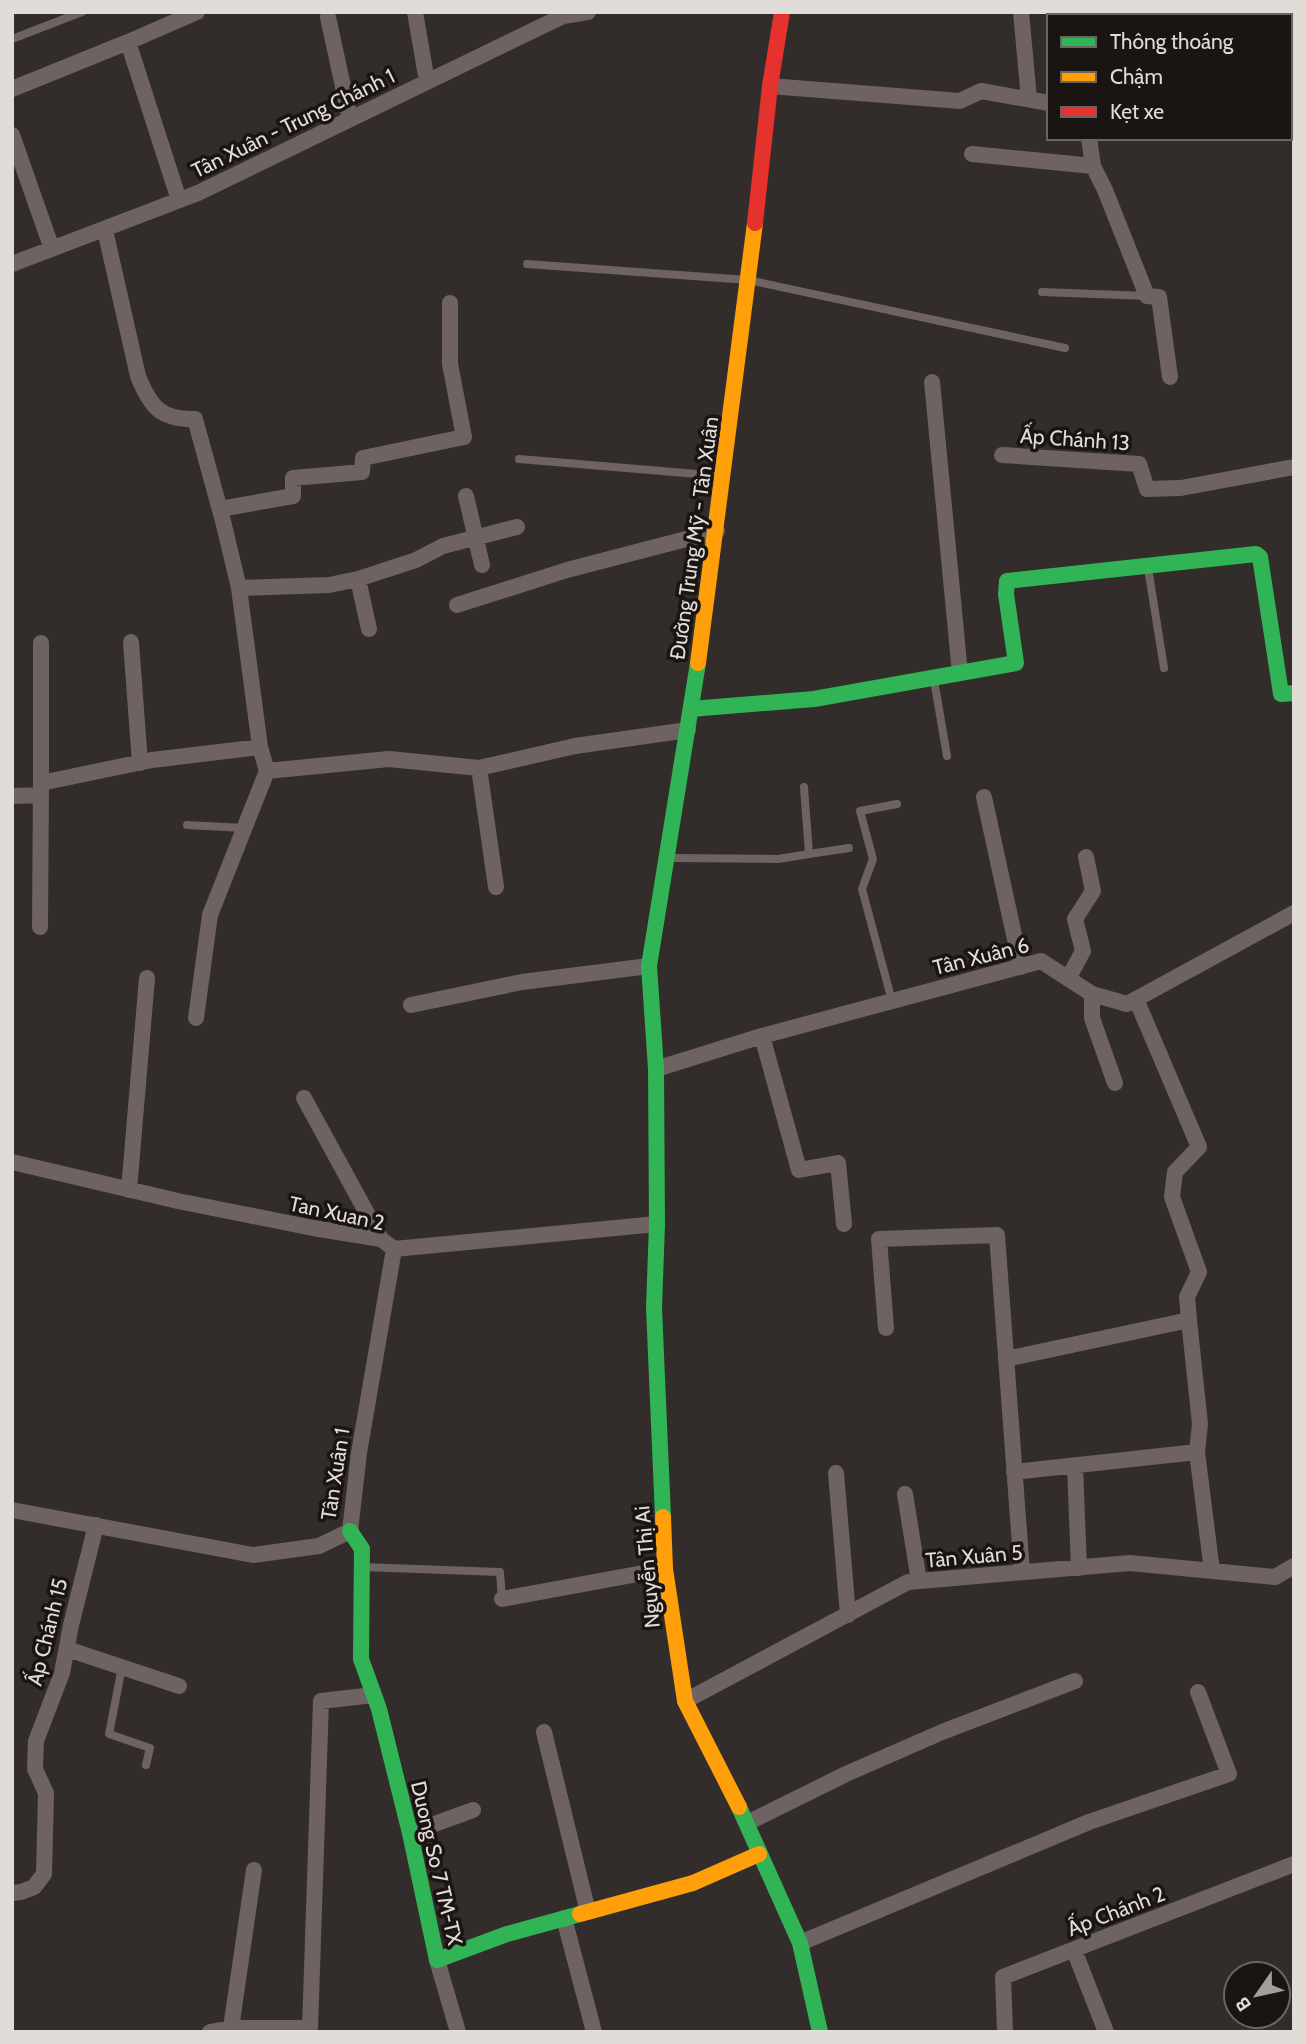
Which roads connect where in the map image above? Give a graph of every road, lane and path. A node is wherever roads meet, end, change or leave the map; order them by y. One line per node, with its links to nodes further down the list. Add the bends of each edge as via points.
1 (82, 12): 9 (lane)
2 (197, 12): 10 (street)
3 (415, 12): 11 (street)
4 (588, 12): 7 (street, Tân Xuân - Trung Chánh 1)
5 (782, 12): 12 (street, Đường Trung Mỹ - Tân Xuân)
6 (1021, 12): 14 (street)
7 (563, 14): 11 (street, Tân Xuân - Trung Chánh 1)
8 (328, 17): 16 (street)
9 (12, 39)
10 (128, 42): 13 (street); 21 (street)
11 (427, 82): 16 (street, Tân Xuân - Trung Chánh 1)
12 (770, 86): 14 (street, via 960,101 981,91); 26 (street, Đường Trung Mỹ - Tân Xuân)
13 (12, 89)
14 (1029, 99): 15 (street)
15 (1047, 103)
16 (351, 119): 21 (street, Tân Xuân - Trung Chánh 1)
17 (12, 135): 23 (street)
18 (1089, 140): 20 (street)
19 (972, 154): 20 (street)
20 (1093, 166): 28 (street)
21 (178, 201): 22 (street, Tân Xuân - Trung Chánh 1)
22 (105, 230): 23 (street, Tân Xuân - Trung Chánh 1); 38 (street, via 138,376 147,397 163,413 177,420 195,419)
23 (52, 249): 24 (street, Tân Xuân - Trung Chánh 1)
24 (12, 264)
25 (527, 264): 26 (lane)
26 (748, 280): 30 (lane); 36 (street, Đường Trung Mỹ - Tân Xuân)
27 (1042, 292): 28 (lane)
28 (1147, 296): 31 (street, via 1159,297)
29 (450, 303): 38 (street, via 450,364 464,437 363,458 362,472 293,478 293,496)
30 (1065, 348)
31 (1170, 377)
32 (932, 382): 51 (street)
33 (1002, 455): 35 (street, Ấp Chánh 13, via 1139,464 1147,489 1181,488)
34 (519, 459): 36 (lane)
35 (1294, 467)
36 (723, 477): 40 (street, Đường Trung Mỹ - Tân Xuân)
37 (466, 496): 41 (street)
38 (220, 509): 45 (street)
39 (517, 527): 41 (street)
40 (717, 531): 46 (street); 54 (street, Đường Trung Mỹ - Tân Xuân)
41 (474, 537): 42 (street); 44 (street)
42 (482, 565)
43 (1148, 565): 50 (lane); 51 (street, via 1007,581 1016,663); 53 (street, via 1259,555 1281,695)
44 (358, 579): 45 (street, via 329,585); 47 (street)
45 (239, 588): 56 (street)
46 (457, 605)
47 (369, 629)
48 (131, 642): 58 (street)
49 (41, 643): 62 (street)
50 (1164, 668)
51 (960, 673): 52 (street)
52 (933, 677): 54 (street, via 814,699); 57 (lane)
53 (1294, 693)
54 (691, 709): 55 (street, Đường Trung Mỹ - Tân Xuân)
55 (688, 730): 59 (street, via 575,746); 71 (street, Đường Trung Mỹ - Tân Xuân)
56 (260, 747): 58 (street); 60 (street)
57 (947, 756)
58 (140, 763): 62 (street)
59 (479, 768): 60 (street, via 389,759); 72 (street)
60 (267, 771): 67 (street)
61 (803, 787): 69 (lane)
62 (41, 789): 63 (street); 74 (street)
63 (12, 796)
64 (984, 796): 76 (street)
65 (897, 804): 81 (lane, via 860,811 873,859 862,889)
66 (187, 825): 67 (lane)
67 (244, 828): 83 (street, via 210,915)
68 (849, 848): 69 (lane)
69 (809, 854): 71 (lane, via 778,859)
70 (1086, 857): 78 (street, via 1093,891 1075,919 1083,951)
71 (667, 858): 75 (street, Đường Trung Mỹ - Tân Xuân)
72 (496, 887)
73 (1294, 912): 80 (street)
74 (40, 927)
75 (649, 966): 82 (street, via 522,982); 85 (street, Đường Trung Mỹ - Tân Xuân)
76 (1021, 967): 78 (street, Tân Xuân 6, via 1041,961); 81 (street, Tân Xuân 6)
77 (146, 978): 89 (street)
78 (1068, 978): 79 (street, Tân Xuân 6)
79 (1092, 994): 80 (street, Tân Xuân 6, via 1127,1004); 86 (street, via 1092,1018)
80 (1136, 999): 93 (street, via 1199,1147 1175,1172 1172,1197 1199,1272 1187,1297)
81 (892, 1001): 84 (street, Tân Xuân 6)
82 (411, 1005)
83 (196, 1018)
84 (762, 1035): 85 (street, Tân Xuân 6); 91 (street, via 799,1170 838,1163)
85 (656, 1069): 90 (street, Nguyễn Thị Ai)
86 (1115, 1083)
87 (304, 1098): 92 (street)
88 (12, 1162): 89 (street, Tan Xuan 2)
89 (129, 1190): 92 (street, Tan Xuan 2)
90 (657, 1224): 92 (street, Tan Xuan 2); 107 (street, Nguyễn Thị Ai, via 654,1308)
91 (844, 1224)
92 (388, 1244): 103 (street, Tân Xuân 1)
93 (1189, 1320): 95 (street); 96 (street, via 1200,1424)
94 (886, 1328): 95 (street, via 879,1239 998,1235)
95 (1006, 1359): 98 (street)
96 (1197, 1452): 97 (street); 108 (street)
97 (1075, 1465): 98 (street); 106 (street)
98 (1014, 1472): 109 (street)
99 (836, 1473): 112 (street)
100 (905, 1494): 110 (street)
101 (12, 1510): 102 (street, Tân Xuân 1)
102 (96, 1525): 103 (street, Tân Xuân 1, via 253,1555 318,1546); 113 (street, Ấp Chánh 15)
103 (350, 1531): 105 (street, Duong So 7 TM-TX, via 362,1549)
104 (1294, 1566): 108 (street, Tân Xuân 5, via 1275,1577)
105 (361, 1567): 111 (lane, via 500,1572); 118 (street, Duong So 7 TM-TX, via 360,1659)
106 (1079, 1568): 108 (street, Tân Xuân 5, via 1130,1563); 109 (street, Tân Xuân 5)
107 (665, 1569): 111 (street); 119 (street, Nguyễn Thị Ai)
108 (1212, 1571)
109 (1021, 1573): 110 (street, Tân Xuân 5)
110 (919, 1581): 112 (street, Tân Xuân 5, via 908,1582)
111 (502, 1599)
112 (848, 1615): 119 (street, Tân Xuân 5)
113 (67, 1649): 114 (street); 128 (street, Ấp Chánh 15, via 36,1741 35,1769 46,1793 44,1874 34,1887)
114 (122, 1668): 116 (street); 121 (lane, via 109,1734 150,1748)
115 (1075, 1681): 123 (street, via 942,1732)
116 (179, 1686)
117 (1198, 1692): 131 (street, via 1229,1774 1089,1822)
118 (374, 1695): 124 (street, Duong So 7 TM-TX); 135 (street, via 321,1701 310,2028)
119 (685, 1701): 123 (street, Nguyễn Thị Ai)
120 (544, 1732): 129 (street)
121 (146, 1765)
122 (473, 1811): 124 (street)
123 (747, 1823): 125 (street, Nguyễn Thị Ai)
124 (410, 1833): 133 (street, Duong So 7 TM-TX)
125 (759, 1854): 129 (street, Duong So 7 TM-TX, via 693,1882); 131 (street, Nguyễn Thị Ai)
126 (1294, 1864): 132 (street, Ấp Chánh 2)
127 (254, 1870): 134 (street)
128 (12, 1893)
129 (588, 1912): 130 (street, Duong So 7 TM-TX)
130 (564, 1918): 133 (street, Duong So 7 TM-TX); 138 (street)
131 (800, 1942): 139 (street, Nguyễn Thị Ai)
132 (1074, 1950): 140 (street, Ấp Chánh 2, via 1003,1978); 141 (street)
133 (437, 1960): 137 (street)
134 (231, 2028): 135 (street); 136 (street)
135 (293, 2030)
136 (210, 2032)
137 (458, 2032)
138 (594, 2032)
139 (820, 2032)
140 (1005, 2032)
141 (1106, 2032)

